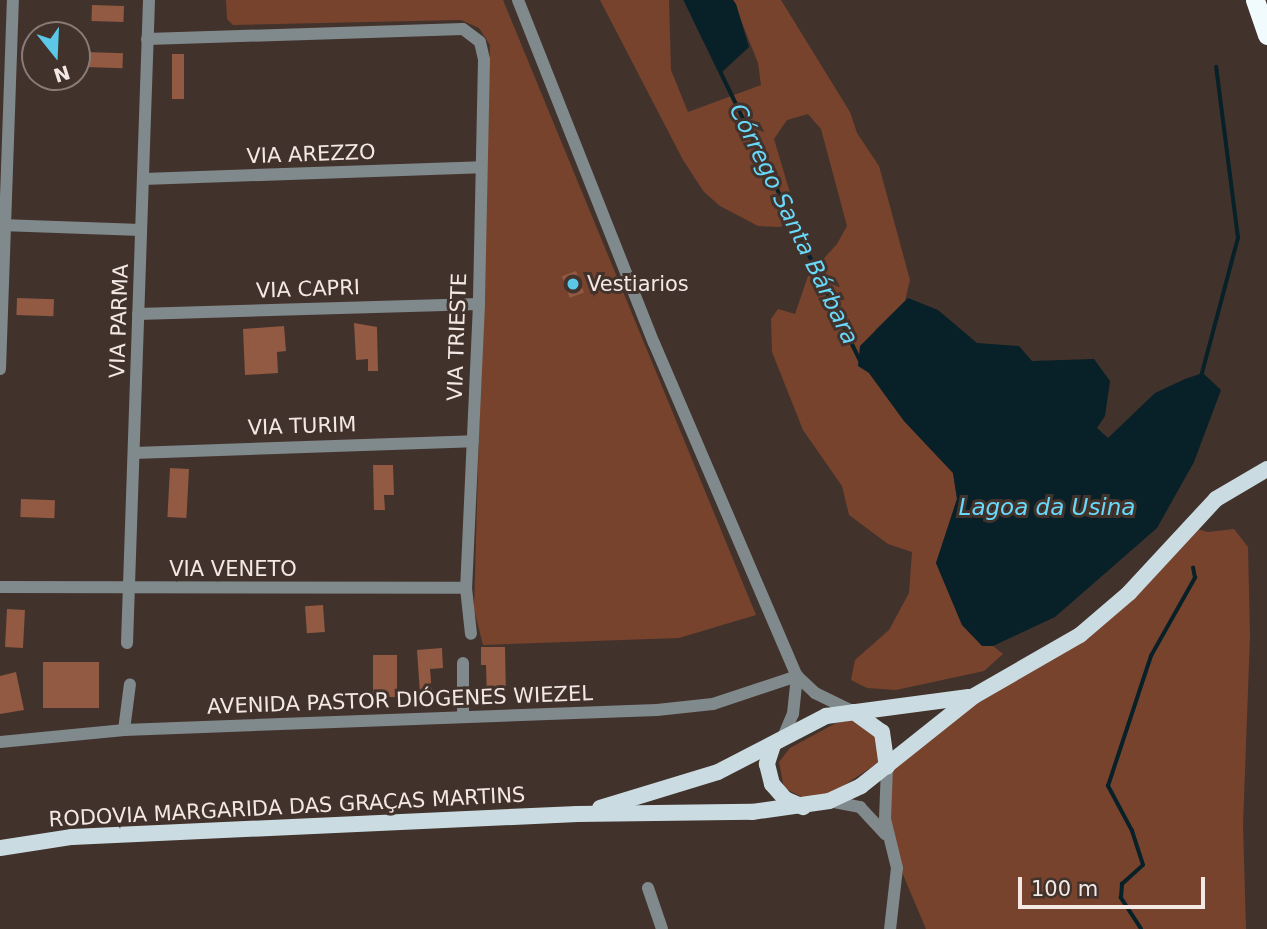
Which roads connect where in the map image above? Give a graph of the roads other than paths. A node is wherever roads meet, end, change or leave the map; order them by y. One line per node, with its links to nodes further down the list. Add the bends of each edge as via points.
1 (13, 0): 9 (street)
2 (149, 0): 6 (street, VIA PARMA)
3 (518, 0): 23 (street, via 654,343)
4 (1255, 0): 5 (highway)
5 (1267, 35)
6 (147, 38): 7 (street, VIA TRIESTE, via 463,29 480,42 484,60); 8 (street, VIA PARMA)
7 (481, 167): 8 (street, VIA AREZZO); 11 (street, VIA TRIESTE)
8 (143, 179): 10 (street, VIA PARMA)
9 (4, 225): 10 (street); 13 (street)
10 (141, 230): 12 (street, VIA PARMA)
11 (478, 304): 12 (street, VIA CAPRI); 14 (street, VIA TRIESTE)
12 (138, 313): 15 (street, VIA PARMA)
13 (0, 369)
14 (473, 441): 15 (street, VIA TURIM); 18 (street, VIA TRIESTE)
15 (134, 453): 19 (street, VIA PARMA)
16 (1267, 469): 25 (main road, RODOVIA MARGARIDA DAS GRAÇAS MARTINS, via 1216,499 1129,593 1080,635)
17 (0, 587): 19 (street, VIA VENETO)
18 (466, 588): 19 (street, VIA VENETO); 20 (street, VIA TRIESTE)
19 (128, 589): 21 (street, VIA PARMA)
20 (471, 634)
21 (127, 643)
22 (463, 663): 27 (street)
23 (797, 676): 26 (street, via 814,693); 27 (street, AVENIDA PASTOR DIÓGENES WIEZEL, via 712,704); 29 (street, via 793,714)
24 (130, 684): 28 (street)
25 (974, 696): 26 (main road, RODOVIA MARGARIDA DAS GRAÇAS MARTINS); 31 (main road, RODOVIA MARGARIDA DAS GRAÇAS MARTINS)
26 (854, 712): 29 (main road, RODOVIA MARGARIDA DAS GRAÇAS MARTINS, via 812,720); 31 (main road, via 882,732)
27 (463, 717): 28 (street, AVENIDA PASTOR DIÓGENES WIEZEL)
28 (124, 730): 30 (street, AVENIDA PASTOR DIÓGENES WIEZEL)
29 (778, 741): 33 (main road, via 767,764 772,784 785,799); 34 (main road, RODOVIA MARGARIDA DAS GRAÇAS MARTINS, via 718,772)
30 (0, 742)
31 (887, 767): 32 (main road, RODOVIA MARGARIDA DAS GRAÇAS MARTINS); 35 (street, via 884,809)
32 (829, 801): 33 (main road, RODOVIA MARGARIDA DAS GRAÇAS MARTINS); 35 (street, via 871,814)
33 (804, 807): 34 (main road, RODOVIA MARGARIDA DAS GRAÇAS MARTINS)
34 (577, 814): 36 (main road, RODOVIA MARGARIDA DAS GRAÇAS MARTINS, via 72,837)
35 (890, 844): 39 (street, via 897,868)
36 (0, 848)
37 (648, 888): 38 (street)
38 (662, 929)
39 (890, 929)

